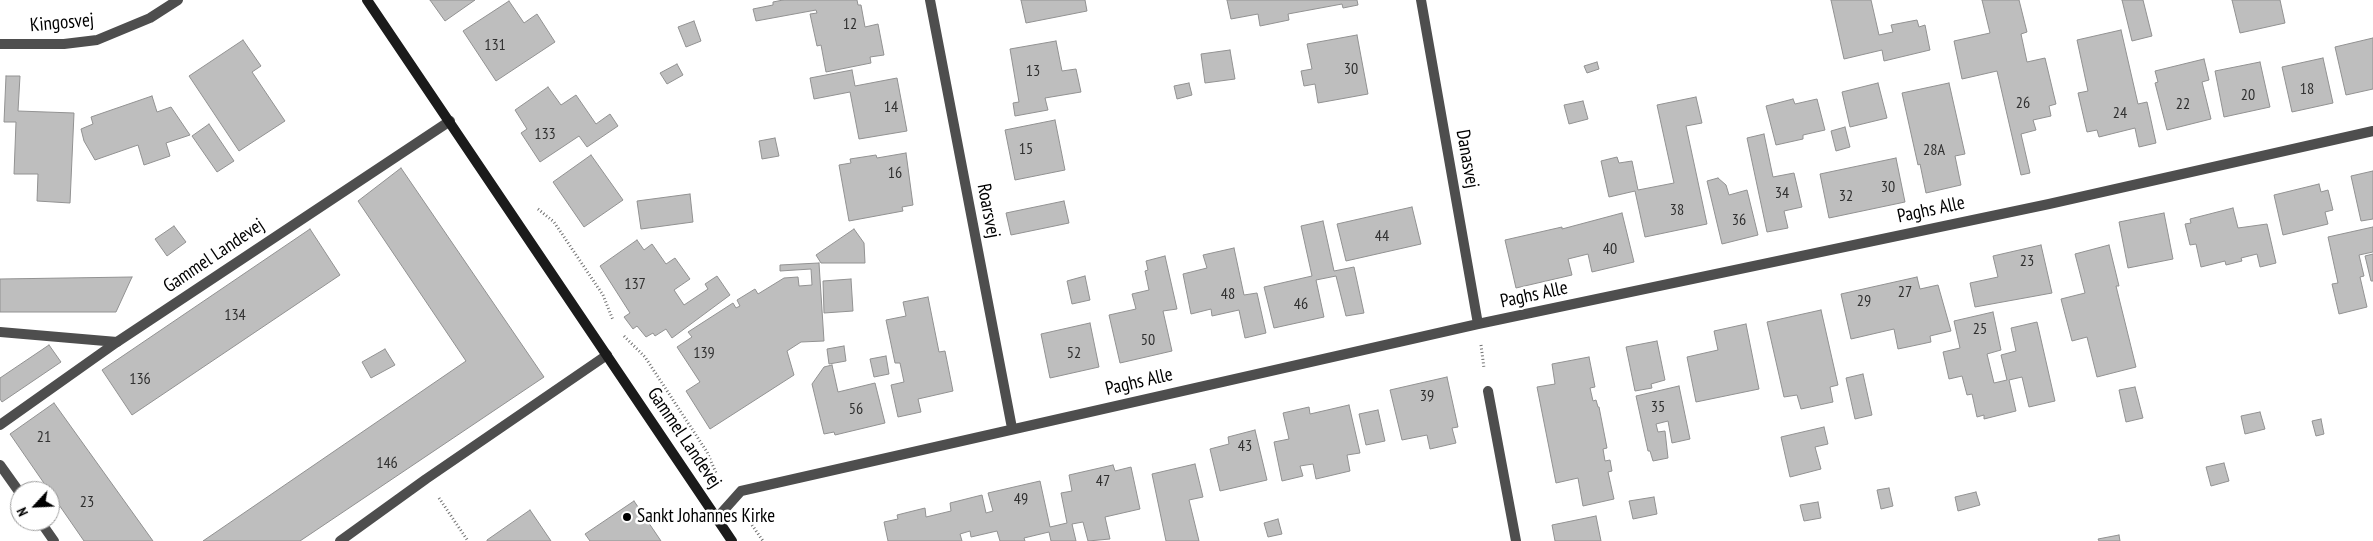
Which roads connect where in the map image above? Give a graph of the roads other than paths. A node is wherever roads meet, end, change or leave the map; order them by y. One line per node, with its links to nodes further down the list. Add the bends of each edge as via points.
1 (178, 0): 5 (street, Kingosvej, via 150,18 97,40 64,44)
2 (367, 0): 6 (street, Gammel Landevej)
3 (930, 0): 14 (street, Roarsvej)
4 (1420, 0): 8 (street, Danasvej)
5 (0, 44)
6 (450, 121): 10 (street, Gammel Landevej); 11 (street, Gammel Landevej)
7 (2373, 131): 8 (street, Paghs Alle, via 2049,204)
8 (1478, 324): 14 (street, Paghs Alle)
9 (0, 332): 10 (street)
10 (117, 342): 13 (street, Gammel Landevej)
11 (607, 355): 17 (street, Gammel Landevej); 18 (street)
12 (1488, 391): 20 (street)
13 (0, 424)
14 (1012, 428): 17 (street, Paghs Alle, via 741,491)
15 (0, 465): 16 (street)
16 (11, 481)
17 (716, 519): 19 (street, Gammel Landevej)
18 (340, 541)
19 (732, 541)
20 (1516, 541)

